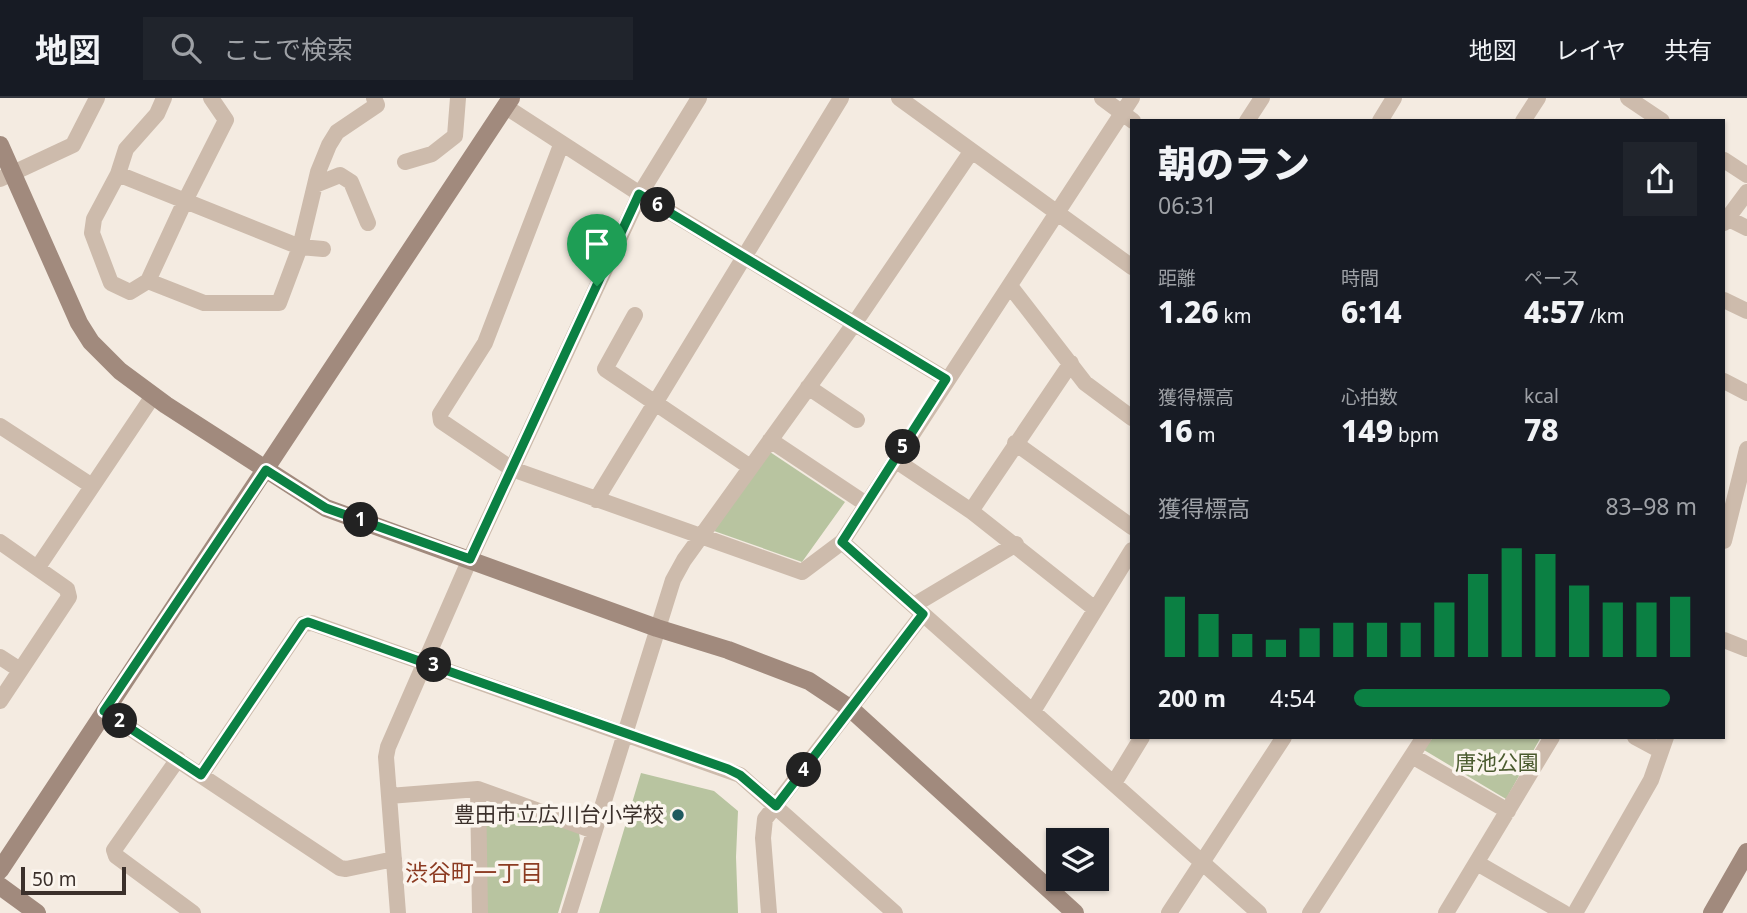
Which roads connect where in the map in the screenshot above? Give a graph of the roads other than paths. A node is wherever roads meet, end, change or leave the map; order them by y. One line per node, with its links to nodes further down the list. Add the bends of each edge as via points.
1 (97, 98): 28 (street, via 74,145)
2 (164, 98): 26 (street, via 157,114 127,149)
3 (211, 98): 32 (street, via 226,120)
4 (374, 98): 29 (street, via 377,105 337,132)
5 (458, 98): 25 (street, via 455,136 432,154)
6 (699, 98): 31 (street)
7 (841, 98): 39 (street)
8 (899, 98): 23 (street)
9 (1102, 98): 16 (street)
10 (1132, 98): 16 (street)
11 (1262, 98): 17 (street)
12 (1394, 98): 18 (street)
13 (1538, 98): 19 (street)
14 (1628, 98): 20 (street)
15 (509, 102): 22 (street); 63 (street)
16 (1127, 117): 33 (street)
17 (1248, 119)
18 (1381, 119)
19 (1524, 119)
20 (1659, 119)
21 (0, 145): 28 (street)
22 (561, 145): 31 (street); 62 (street, via 485,343 440,414 441,421)
23 (971, 152): 33 (street); 46 (street)
24 (1725, 161): 27 (street)
25 (405, 162)
26 (118, 174): 32 (street); 41 (street, via 94,219 92,238 111,283 130,292)
27 (1747, 175)
28 (6, 177): 52 (street, via 79,323 100,353)
29 (315, 185): 35 (street, via 340,175 347,178); 37 (street)
30 (1747, 192): 34 (street)
31 (639, 194): 39 (street); 62 (street)
32 (185, 201): 37 (street); 41 (street)
33 (1058, 213): 40 (street); 42 (street)
34 (1726, 220): 36 (street)
35 (368, 223)
36 (1747, 228)
37 (300, 247): 38 (street); 41 (street, via 279,303 204,303)
38 (323, 249)
39 (745, 258): 46 (street); 53 (street)
40 (1130, 266)
41 (148, 281)
42 (1010, 286): 47 (street); 48 (street)
43 (1725, 300): 44 (street)
44 (1747, 311)
45 (635, 315): 53 (street, via 605,369)
46 (854, 324): 48 (street); 50 (street)
47 (1071, 363): 54 (street, via 1085,383); 58 (street)
48 (946, 379): 60 (street)
49 (1725, 382): 51 (street)
50 (808, 387): 55 (street); 57 (street)
51 (1747, 393)
52 (153, 396): 63 (street); 64 (street)
53 (655, 402): 61 (street); 65 (street)
54 (1130, 417)
55 (857, 420)
56 (0, 426): 64 (street)
57 (770, 440): 61 (street); 66 (street)
58 (1015, 443): 68 (street); 69 (street)
59 (1747, 449): 67 (street)
60 (895, 460): 66 (street); 68 (street)
61 (750, 467): 71 (street)
62 (512, 469): 65 (street); 76 (street)
63 (266, 470): 76 (street, via 326,508); 88 (street)
64 (92, 486): 77 (street)
65 (596, 500): 71 (street)
66 (866, 504): 73 (street)
67 (1728, 505): 70 (street)
68 (971, 510): 74 (street)
69 (1130, 526)
70 (1725, 532)
71 (702, 538): 73 (street, via 802,572); 80 (street, via 673,580)
72 (0, 542): 77 (street)
73 (842, 542): 78 (street)
74 (1016, 544): 78 (street); 79 (street)
75 (1130, 553): 79 (street)
76 (470, 559): 80 (street); 84 (street)
77 (38, 567): 85 (street, via 67,589 69,597)
78 (919, 609): 87 (street); 89 (street)
79 (1095, 609): 89 (street)
80 (657, 628): 87 (street, via 809,681); 90 (street)
81 (1725, 640): 82 (street)
82 (1747, 649)
83 (0, 657): 85 (street)
84 (425, 662): 90 (street); 99 (street, via 312,623 303,624); 102 (street, via 387,747)
85 (20, 670): 86 (street)
86 (0, 701)
87 (851, 709): 103 (street); 119 (street)
88 (104, 711): 98 (street); 110 (street)
89 (1033, 711): 100 (street)
90 (626, 734): 103 (street, via 740,775); 105 (street)
91 (1141, 739): 100 (street)
92 (1283, 739): 108 (street)
93 (1423, 739): 97 (street)
94 (1551, 739): 104 (street)
95 (1643, 739): 96 (street)
96 (1663, 744): 125 (street, via 1651,780)
97 (1412, 756): 104 (street); 122 (street)
98 (178, 759): 99 (street); 113 (street, via 114,850)
99 (201, 775): 107 (street, via 340,868)
100 (1114, 783): 108 (street)
101 (478, 789): 102 (street); 105 (street); 115 (street)
102 (389, 796): 107 (street)
103 (776, 806): 117 (street, via 765,819 764,829); 118 (street)
104 (1508, 811): 109 (street)
105 (594, 831): 116 (street)
106 (1747, 852): 126 (street)
107 (394, 859): 114 (street)
108 (1201, 863): 120 (street); 121 (street)
109 (1477, 863): 123 (street); 124 (street)
110 (0, 870)
111 (0, 886): 112 (street)
112 (37, 913)
113 (193, 913)
114 (398, 913)
115 (480, 913)
116 (569, 913)
117 (769, 913)
118 (895, 913)
119 (1075, 913)
120 (1169, 913)
121 (1259, 913)
122 (1310, 913)
123 (1446, 913)
124 (1564, 913)
125 (1575, 913)
126 (1712, 913)

